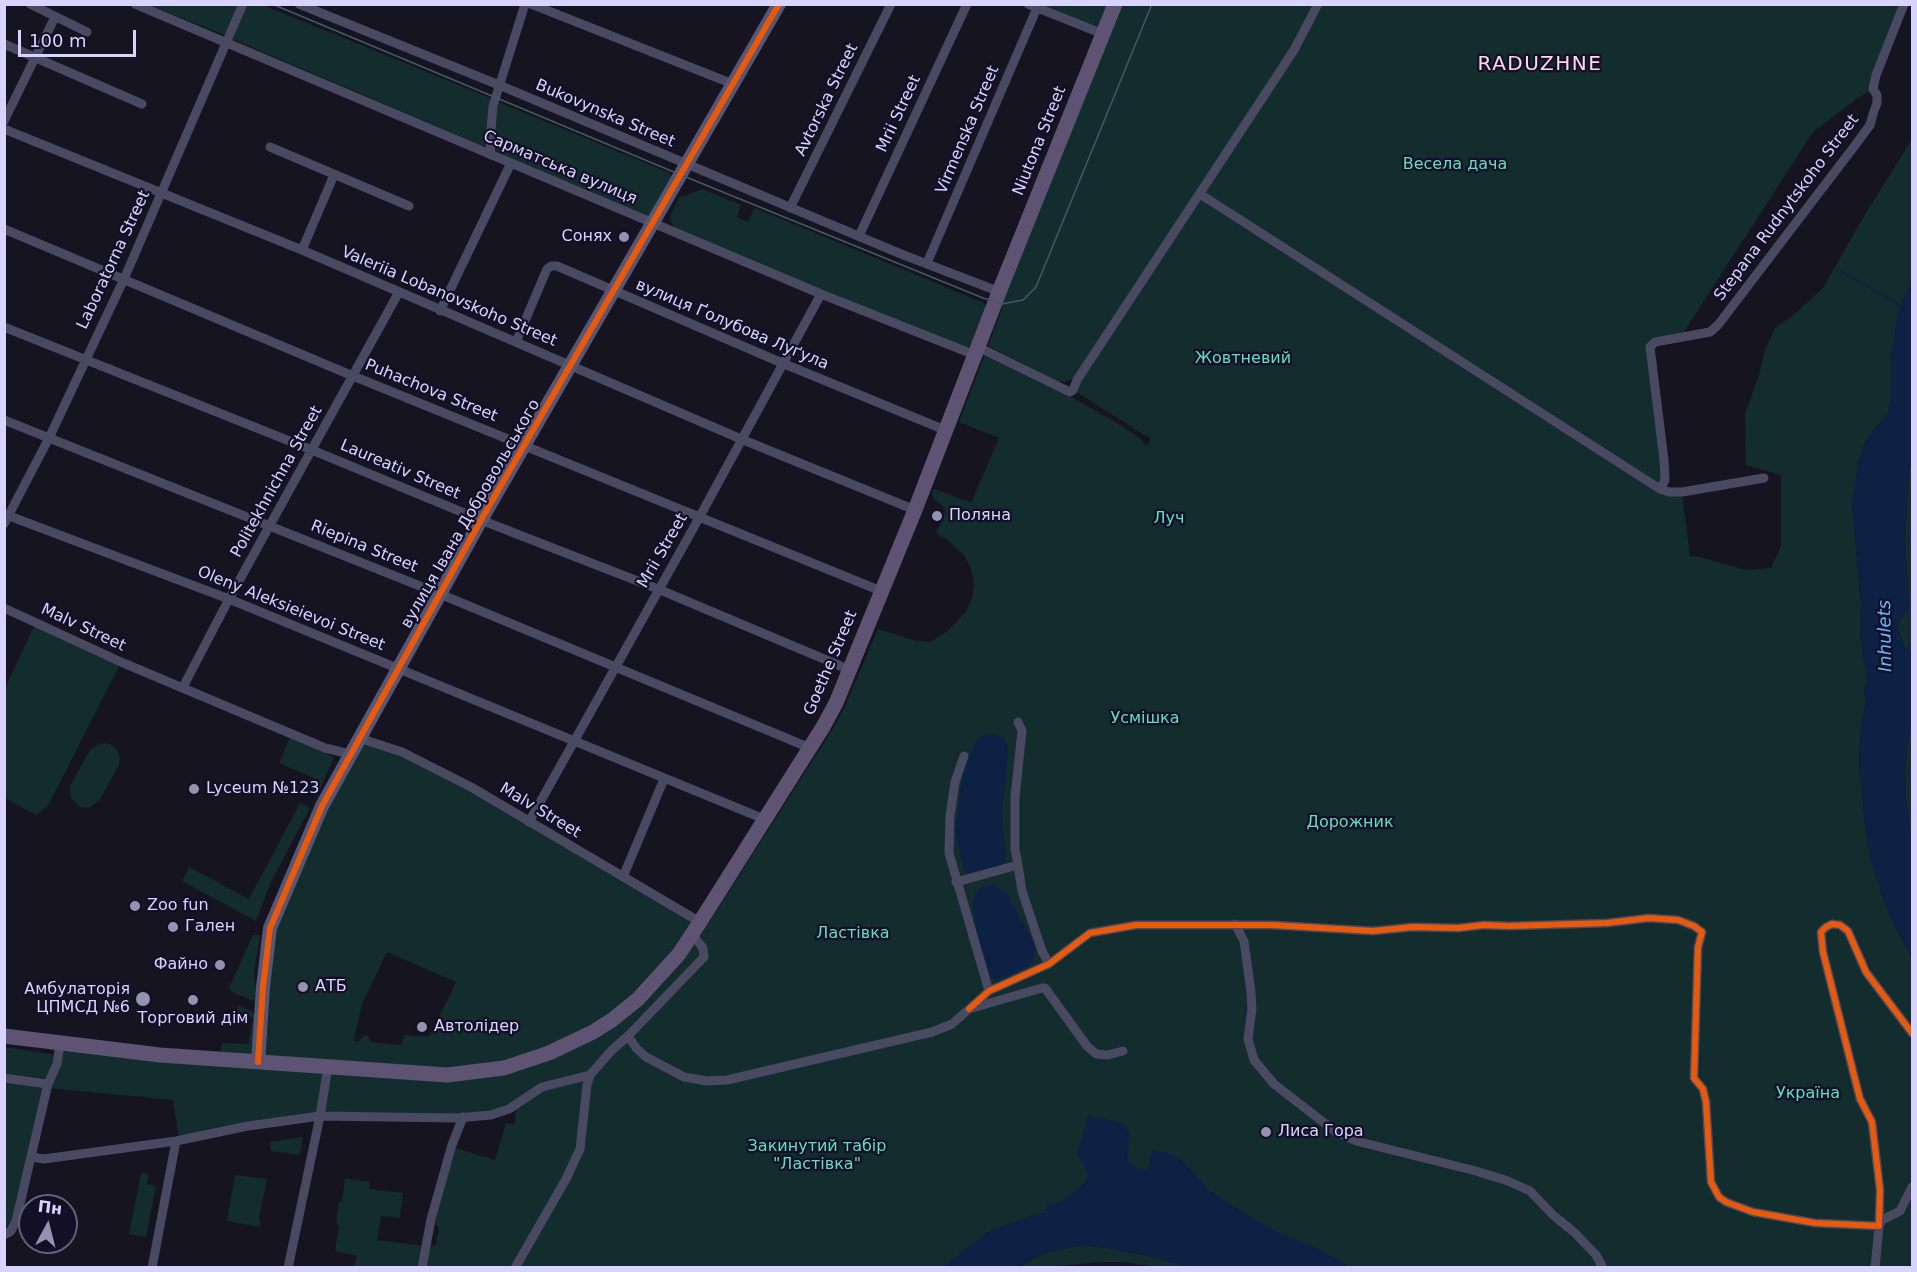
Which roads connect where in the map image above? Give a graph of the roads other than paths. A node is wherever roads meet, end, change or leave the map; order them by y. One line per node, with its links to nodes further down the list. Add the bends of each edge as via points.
1 (30, 4): 14 (street)
2 (135, 4): 17 (street, Сарматська вулиця)
3 (243, 4): 17 (street, Laboratorna Street)
4 (299, 4): 21 (street, Bukovynska Street)
5 (525, 4): 21 (street)
6 (531, 4): 20 (street)
7 (891, 4): 33 (street, Avtorska Street)
8 (967, 4): 36 (street, Mrii Street)
9 (1115, 4): 16 (main road, Niutona Street)
10 (1318, 4): 31 (street, via 1294,50)
11 (1904, 4): 59 (street, Stepana Rudnytskoho Street, via 1876,75 1874,114 1857,144 1718,326 1710,332 1654,342 1650,347 1664,460 1665,480)
12 (774, 6): 20 (street, вулиця Івана Добровольського)
13 (1033, 6): 16 (street); 38 (street, Virmenska Street)
14 (55, 16): 15 (street); 19 (street)
15 (87, 32)
16 (1103, 34): 42 (main road, Niutona Street)
17 (227, 43): 26 (street, Сарматська вулиця); 30 (street, Laboratorna Street)
18 (4, 44): 19 (street)
19 (35, 57): 22 (street); 23 (street)
20 (733, 84): 28 (street, вулиця Івана Добровольського)
21 (499, 85): 26 (street, via 491,121); 28 (street, Bukovynska Street)
22 (142, 104)
23 (4, 122)
24 (4, 129): 30 (street, Valeriia Lobanovskoho Street)
25 (270, 147): 29 (street)
26 (491, 155): 27 (street, Сарматська вулиця)
27 (511, 163): 34 (street, Сарматська вулиця); 44 (street)
28 (686, 165): 33 (street, Bukovynska Street); 34 (street, вулиця Івана Добровольського)
29 (334, 175): 32 (street); 37 (street)
30 (161, 194): 37 (street, Valeriia Lobanovskoho Street); 39 (street, Laboratorna Street)
31 (1200, 194): 47 (street, Сарматська вулиця, via 1070,392); 59 (street)
32 (409, 206)
33 (790, 208): 36 (street, Bukovynska Street)
34 (653, 223): 40 (street, вулиця Івана Добровольського); 43 (street, Сарматська вулиця)
35 (4, 229): 39 (street, Puhachova Street)
36 (859, 236): 38 (street, Bukovynska Street)
37 (302, 250): 41 (street, Valeriia Lobanovskoho Street)
38 (927, 263): 42 (street, Bukovynska Street)
39 (124, 279): 48 (street, Laboratorna Street); 51 (street, Puhachova Street)
40 (615, 291): 46 (street, вулиця Ґолубова Луґула, via 551,266); 49 (street, вулиця Ґолубова Луґула); 50 (street, вулиця Івана Добровольського)
41 (399, 292): 44 (street, Valeriia Lobanovskoho Street); 51 (street, Politekhnichna Street)
42 (1000, 292): 47 (main road, Goethe Street)
43 (821, 294): 47 (street, Сарматська вулиця); 49 (street, Mrii Street)
44 (440, 311): 46 (street, Valeriia Lobanovskoho Street)
45 (4, 327): 48 (street, Laureativ Street)
46 (516, 342): 50 (street, Valeriia Lobanovskoho Street)
47 (977, 351): 53 (main road, Goethe Street)
48 (85, 359): 54 (street, Laboratorna Street); 57 (street, Laureativ Street)
49 (782, 363): 53 (street, вулиця Ґолубова Луґула); 55 (street, Mrii Street)
50 (572, 366): 55 (street, Valeriia Lobanovskoho Street); 56 (street, вулиця Івана Добровольського)
51 (353, 376): 56 (street, Puhachova Street); 57 (street, Politekhnichna Street)
52 (4, 420): 54 (street, Riepina Street)
53 (945, 430): 60 (main road, Goethe Street)
54 (49, 438): 61 (street, Laboratorna Street); 64 (street, Riepina Street)
55 (741, 439): 60 (street, Valeriia Lobanovskoho Street); 62 (street, Mrii Street)
56 (524, 445): 62 (street, Puhachova Street); 63 (street, вулиця Івана Добровольського)
57 (312, 450): 63 (street, Laureativ Street); 64 (street, Politekhnichna Street)
58 (1764, 478): 59 (street, via 1682,492)
59 (1660, 489)
60 (915, 510): 66 (main road, Goethe Street)
61 (6, 518): 68 (street, Oleny Aleksieievoi Street)
62 (699, 518): 65 (street, Mrii Street); 66 (street, Puhachova Street)
63 (482, 520): 65 (street, Laureativ Street); 67 (street, вулиця Івана Добровольського)
64 (269, 526): 67 (street, Riepina Street); 68 (street, Politekhnichna Street)
65 (658, 589): 70 (street, Mrii Street); 72 (street, Laureativ Street)
66 (881, 591): 72 (main road, Goethe Street)
67 (440, 594): 70 (street, Riepina Street); 71 (street, вулиця Івана Добровольського)
68 (229, 599): 71 (street, Oleny Aleksieievoi Street); 73 (street, Politekhnichna Street)
69 (4, 608): 73 (street, Malv Street)
70 (615, 666): 76 (street, Mrii Street); 77 (street, Riepina Street)
71 (398, 669): 75 (street, вулиця Івана Добровольського); 76 (street, Oleny Aleksieievoi Street)
72 (850, 670): 77 (main road, Goethe Street)
73 (183, 687): 78 (street, Malv Street, via 325,748)
74 (1018, 722): 83 (street, via 1022,730 1015,797)
75 (359, 738): 78 (street, вулиця Івана Добровольського); 82 (street, Malv Street, via 432,766)
76 (573, 741): 80 (street, Oleny Aleksieievoi Street); 82 (street, Mrii Street)
77 (810, 748): 81 (main road, Goethe Street)
78 (350, 754): 96 (street, вулиця Івана Добровольського, via 311,830 270,928)
79 (964, 756): 85 (street, via 950,816 949,853)
80 (664, 779): 81 (street, Oleny Aleksieievoi Street); 84 (street)
81 (764, 819): 87 (main road, Goethe Street)
82 (529, 822): 84 (street, Malv Street)
83 (1018, 865): 85 (street); 88 (street, via 1022,891)
84 (623, 877): 87 (street, Malv Street)
85 (956, 882): 89 (street)
86 (1235, 924): 88 (street, via 1136,925 1100,930 1080,939); 106 (street, via 1373,931 1664,918 1694,926 1702,932 1698,947 1694,1078 1703,1089 1711,1182 1719,1197 1753,1212 1815,1223); 112 (street, via 1244,941 1251,992 1248,1040 1254,1060 1274,1084 1336,1132 1356,1141 1476,1171 1530,1191 1596,1255)
87 (696, 928): 93 (street, via 704,957); 97 (main road, Goethe Street, via 656,981 625,1010 593,1032 525,1062 447,1075)
88 (1049, 964): 89 (street)
89 (989, 991): 90 (street)
90 (969, 1009): 93 (street, via 952,1024 932,1032 727,1080 684,1077 646,1057); 95 (street, via 1045,988 1096,1054)
91 (1912, 1033): 106 (street, via 1866,972 1848,931 1832,924 1826,927 1821,932 1823,952 1860,1099 1872,1122 1880,1190)
92 (4, 1036): 94 (main road, Goethe Street)
93 (628, 1036): 98 (street)
94 (60, 1044): 96 (main road, Goethe Street); 100 (street)
95 (1124, 1051)
96 (258, 1062): 97 (main road, Goethe Street)
97 (328, 1067): 101 (street)
98 (590, 1075): 102 (street, via 542,1087 500,1112); 111 (street, via 580,1149)
99 (4, 1078): 100 (street)
100 (48, 1084): 104 (street)
101 (320, 1116): 102 (street); 103 (street); 109 (street)
102 (463, 1118): 110 (street, via 431,1219)
103 (176, 1141): 104 (street, via 45,1160); 108 (street)
104 (32, 1157): 107 (street, via 16,1221)
105 (1912, 1187): 106 (street, via 1900,1211 1882,1220)
106 (1879, 1226): 113 (street)
107 (4, 1235)
108 (152, 1268)
109 (288, 1268)
110 (422, 1268)
111 (515, 1268)
112 (1603, 1268)
113 (1875, 1268)

